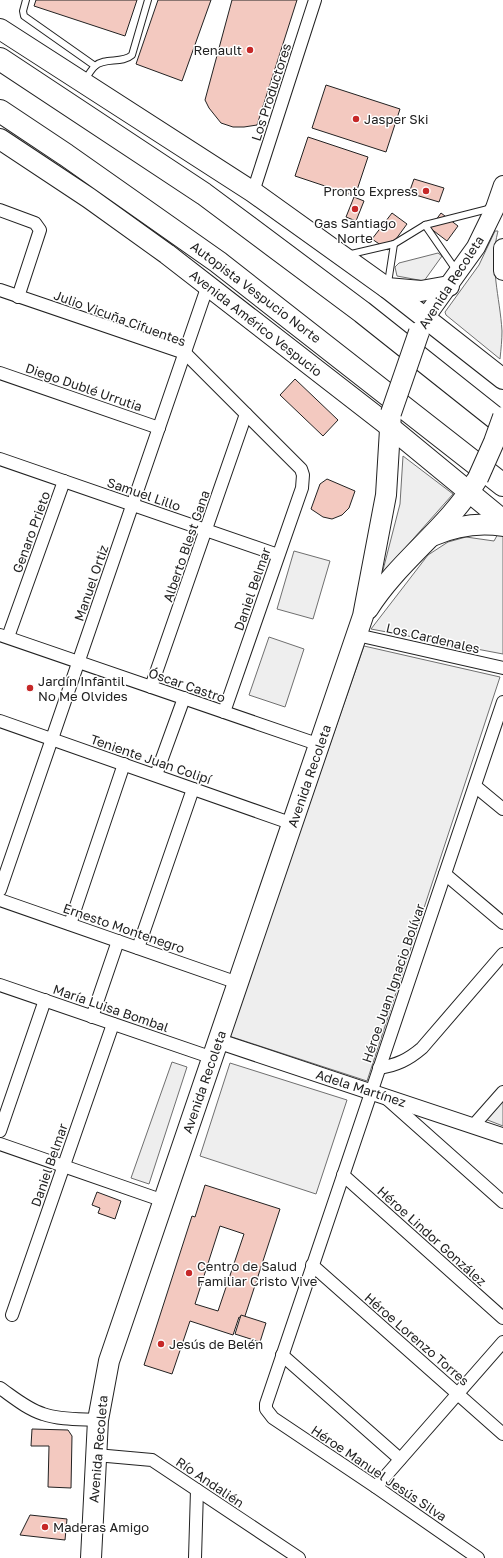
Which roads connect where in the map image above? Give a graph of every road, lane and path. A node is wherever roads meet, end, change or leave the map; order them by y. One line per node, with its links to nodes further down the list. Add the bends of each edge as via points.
1 (26, 0): 6 (lane, via 24,16)
2 (148, 0): 6 (lane, via 132,55)
3 (315, 0): 11 (street, Los Productores)
4 (0, 29): 7 (main road)
5 (0, 59): 31 (highway, via 204,194 362,312)
6 (95, 66): 7 (lane)
7 (83, 82): 11 (main road)
8 (0, 112): 37 (highway, Autopista Vespucio Norte, via 218,262)
9 (0, 139): 20 (main road, Avenida Américo Vespucio, via 108,211)
10 (503, 185): 12 (main road, Avenida Recoleta)
11 (253, 192): 17 (main road)
12 (495, 208): 14 (lane); 19 (main road, Avenida Recoleta, via 476,247)
13 (0, 210): 23 (street, via 35,223 40,230)
14 (425, 225): 15 (lane); 19 (lane)
15 (394, 244): 17 (lane); 21 (lane)
16 (503, 248): 18 (main road, Avenida Recoleta)
17 (342, 256): 21 (main road)
18 (503, 270)
19 (454, 279): 21 (main road, via 421,291); 24 (main road, Avenida Recoleta)
20 (208, 285): 25 (street, Manuel Ortiz); 30 (main road, Avenida Américo Vespucio)
21 (387, 288): 24 (main road)
22 (0, 290): 23 (street, Julio Vicuña Cifuentes)
23 (18, 297): 25 (street, Julio Vicuña Cifuentes)
24 (422, 325): 27 (main road); 30 (main road, Avenida Recoleta, bridge)
25 (185, 353): 28 (street, Julio Vicuña Cifuentes); 32 (street, Manuel Ortiz)
26 (0, 373): 32 (street, Diego Dublé Urrutia)
27 (503, 379)
28 (246, 414): 34 (street, Julio Vicuña Cifuentes, via 297,464); 41 (street, Alberto Blest Gana)
29 (503, 417): 36 (main road, Avenida Recoleta, bridge)
30 (391, 420): 36 (main road, Avenida Américo Vespucio); 44 (main road, Avenida Recoleta, via 385,506)
31 (503, 424)
32 (159, 428): 38 (street, Manuel Ortiz)
33 (0, 459): 35 (street, Samuel Lillo)
34 (303, 475): 43 (street, Daniel Belmar, via 302,488)
35 (64, 481): 38 (street, Samuel Lillo); 46 (street, Genaro Prieto)
36 (473, 485): 39 (main road, Avenida Américo Vespucio); 42 (main road, Avenida Recoleta, via 458,507)
37 (503, 485)
38 (132, 505): 41 (street, Samuel Lillo); 47 (street, Manuel Ortiz)
39 (503, 520)
40 (503, 526): 42 (main road, via 478,524)
41 (206, 530): 43 (street, Samuel Lillo); 49 (street, Alberto Blest Gana)
42 (428, 537): 44 (main road, Avenida Recoleta, via 387,583)
43 (278, 555): 52 (street, Daniel Belmar)
44 (363, 616): 45 (main road, Avenida Recoleta)
45 (357, 635): 48 (street, Los Cardenales); 55 (main road, Avenida Recoleta)
46 (4, 636): 47 (street, Óscar Castro)
47 (78, 662): 49 (street, Óscar Castro); 54 (street, Manuel Ortiz)
48 (503, 668)
49 (151, 687): 50 (street, Óscar Castro)
50 (184, 698): 52 (street, Óscar Castro); 57 (street)
51 (503, 702): 58 (street, Héroe Juan Ignacio Bolívar)
52 (224, 712): 55 (street, Óscar Castro)
53 (0, 721): 54 (street, Teniente Juan Colipí)
54 (52, 739): 56 (street, Teniente Juan Colipí); 63 (street, Manuel Ortiz)
55 (320, 745): 61 (main road, Avenida Recoleta)
56 (124, 764): 57 (street, Teniente Juan Colipí); 66 (street)
57 (156, 776): 59 (street, Teniente Juan Colipí)
58 (475, 786): 60 (street); 62 (street, Héroe Juan Ignacio Bolívar)
59 (193, 788): 61 (street, Teniente Juan Colipí); 68 (street)
60 (503, 809)
61 (293, 824): 70 (main road, Avenida Recoleta)
62 (445, 874): 65 (street); 76 (street, Héroe Juan Ignacio Bolívar)
63 (0, 890)
64 (0, 900): 66 (street, Ernesto Montenegro)
65 (503, 923)
66 (70, 924): 67 (street, Ernesto Montenegro)
67 (118, 941): 68 (street, Ernesto Montenegro); 73 (street)
68 (138, 948): 70 (street, Ernesto Montenegro)
69 (503, 954): 76 (street, via 422,1048 399,1064)
70 (238, 983): 75 (main road, Avenida Recoleta)
71 (0, 985): 72 (street, María Luisa Bombal)
72 (45, 1000): 73 (street, María Luisa Bombal); 80 (street)
73 (92, 1017): 74 (street, María Luisa Bombal)
74 (113, 1024): 75 (street, María Luisa Bombal); 83 (street, Daniel Belmar)
75 (215, 1050): 78 (street, Adela Martínez); 85 (main road, Avenida Recoleta)
76 (379, 1068): 78 (street, Héroe Juan Ignacio Bolívar)
77 (503, 1092): 79 (street)
78 (377, 1093): 79 (street, Adela Martínez); 84 (street, Héroe Juan Ignacio Bolívar); 86 (street)
79 (473, 1126): 81 (street, Adela Martínez)
80 (0, 1131)
81 (503, 1136)
82 (0, 1144): 83 (street)
83 (64, 1166): 85 (street); 88 (street, Daniel Belmar)
84 (342, 1175): 87 (street, Héroe Juan Ignacio Bolívar); 89 (street, Héroe Lindor González)
85 (164, 1201): 95 (main road, Avenida Recoleta, via 115,1342)
86 (503, 1202)
87 (312, 1265): 91 (street, Héroe Juan Ignacio Bolívar); 93 (street, Héroe Lorenzo Torres)
88 (12, 1315)
89 (503, 1318)
90 (503, 1342): 93 (street)
91 (282, 1355): 94 (street, Héroe Juan Ignacio Bolívar, via 267,1398); 98 (street)
92 (0, 1388): 95 (street, via 44,1415)
93 (458, 1394): 96 (street, Héroe Lorenzo Torres); 98 (street)
94 (266, 1409): 99 (street, Héroe Manuel Jesús Silva, via 273,1418)
95 (98, 1420): 97 (main road, Avenida Recoleta)
96 (503, 1434)
97 (96, 1455): 100 (street, Río Andalién, via 152,1460); 101 (main road, Avenida Recoleta)
98 (400, 1459): 99 (street)
99 (376, 1487): 104 (street, Héroe Manuel Jesús Silva)
100 (197, 1490): 102 (street); 103 (street, Río Andalién)
101 (91, 1558)
102 (195, 1558)
103 (299, 1558)
104 (478, 1558)

